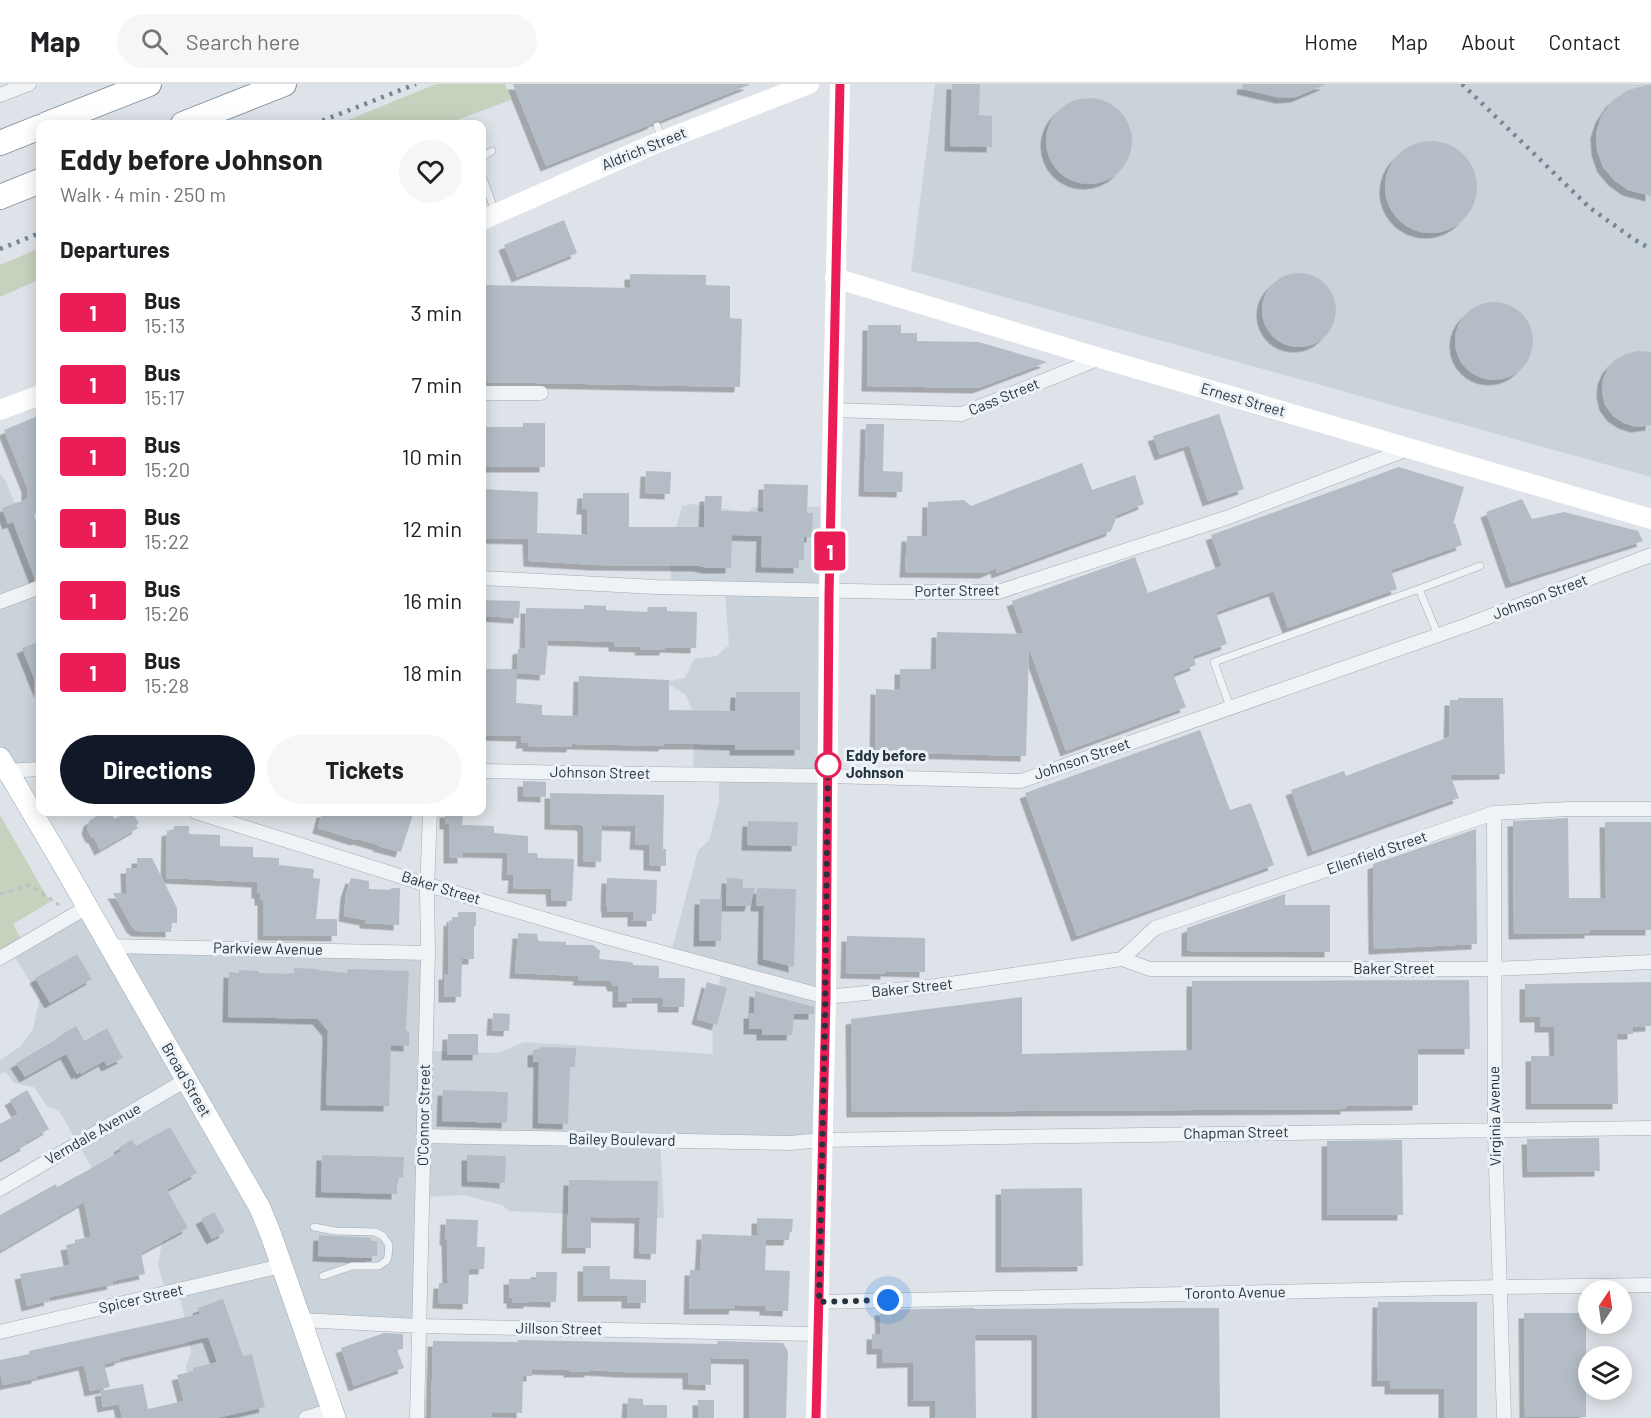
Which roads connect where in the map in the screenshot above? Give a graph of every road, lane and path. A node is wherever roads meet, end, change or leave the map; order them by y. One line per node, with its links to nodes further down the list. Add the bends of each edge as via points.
1 (29, 84): 6 (street)
2 (148, 84): 7 (highway)
3 (284, 84): 8 (highway)
4 (809, 84): 16 (main road, Aldrich Street, via 660,133)
5 (840, 84): 17 (main road)
6 (0, 95)
7 (57, 120)
8 (193, 120)
9 (36, 129): 10 (highway)
10 (0, 143)
11 (492, 151): 12 (lane)
12 (486, 154)
13 (36, 183): 14 (highway)
14 (0, 197)
15 (486, 199): 16 (lane)
16 (489, 216)
17 (835, 278): 18 (main road, Ernest Street); 23 (main road)
18 (1100, 358): 23 (street, Cass Street, via 962,414); 24 (main road, Ernest Street)
19 (486, 393): 20 (street)
20 (542, 393)
21 (36, 396): 22 (main road)
22 (0, 410)
23 (832, 410): 31 (main road)
24 (1408, 449): 25 (main road, Ernest Street); 31 (street, Porter Street, via 1226,518 998,592)
25 (1651, 519)
26 (1651, 555): 33 (street, Johnson Street)
27 (1480, 566): 30 (lane)
28 (486, 578): 31 (street, Porter Street)
29 (36, 588): 32 (street)
30 (1419, 589): 33 (lane); 34 (lane, via 1214,662)
31 (830, 591): 38 (main road)
32 (0, 602)
33 (1438, 635): 34 (street, Johnson Street)
34 (1230, 707): 38 (street, Johnson Street, via 1021,781)
35 (3, 765): 36 (street); 45 (main road, Broad Street)
36 (36, 769)
37 (486, 771): 38 (street, Johnson Street)
38 (828, 776): 53 (main road)
39 (1651, 809): 40 (street, Ellenfield Street)
40 (1494, 813): 50 (street, Ellenfield Street, via 1155,928); 52 (street, Virginia Avenue)
41 (209, 816): 43 (street, Baker Street)
42 (430, 816): 43 (street, O'Connor Street)
43 (428, 885): 48 (street, O'Connor Street); 53 (street, Baker Street)
44 (0, 894): 46 (path, via 30,885 60,906)
45 (87, 907): 46 (street); 47 (main road, Broad Street)
46 (65, 920): 49 (street)
47 (109, 946): 48 (street, Parkview Avenue); 54 (main road, Broad Street)
48 (428, 953): 57 (street, O'Connor Street)
49 (0, 958)
50 (1122, 959): 52 (street, Baker Street, via 1150,969); 53 (street, Baker Street, via 932,987)
51 (1651, 962): 52 (street, Baker Street)
52 (1494, 969): 56 (street, Virginia Avenue)
53 (826, 997): 58 (main road)
54 (186, 1080): 59 (street, Verndale Avenue); 61 (main road, Broad Street, via 260,1208)
55 (1651, 1128): 56 (street, Chapman Street)
56 (1495, 1130): 58 (street, Chapman Street); 64 (street, Virginia Avenue)
57 (423, 1136): 58 (street, Bailey Boulevard, via 790,1143); 67 (street, O'Connor Street)
58 (822, 1140): 65 (main road)
59 (0, 1189)
60 (314, 1227): 62 (lane, via 375,1232 389,1245 388,1257 379,1266 352,1266)
61 (281, 1266): 66 (main road, Broad Street); 68 (street, Spicer Street)
62 (323, 1276)
63 (1651, 1285): 64 (street, Toronto Avenue)
64 (1500, 1287): 65 (street, Toronto Avenue); 74 (street, Virginia Avenue)
65 (819, 1302): 69 (main road)
66 (301, 1320): 67 (street, Jillson Street); 70 (main road, Broad Street)
67 (419, 1326): 69 (street, Jillson Street); 72 (street, O'Connor Street)
68 (0, 1332)
69 (818, 1334): 73 (main road)
70 (334, 1414): 71 (street)
71 (306, 1418)
72 (417, 1418)
73 (816, 1418)
74 (1504, 1418)

